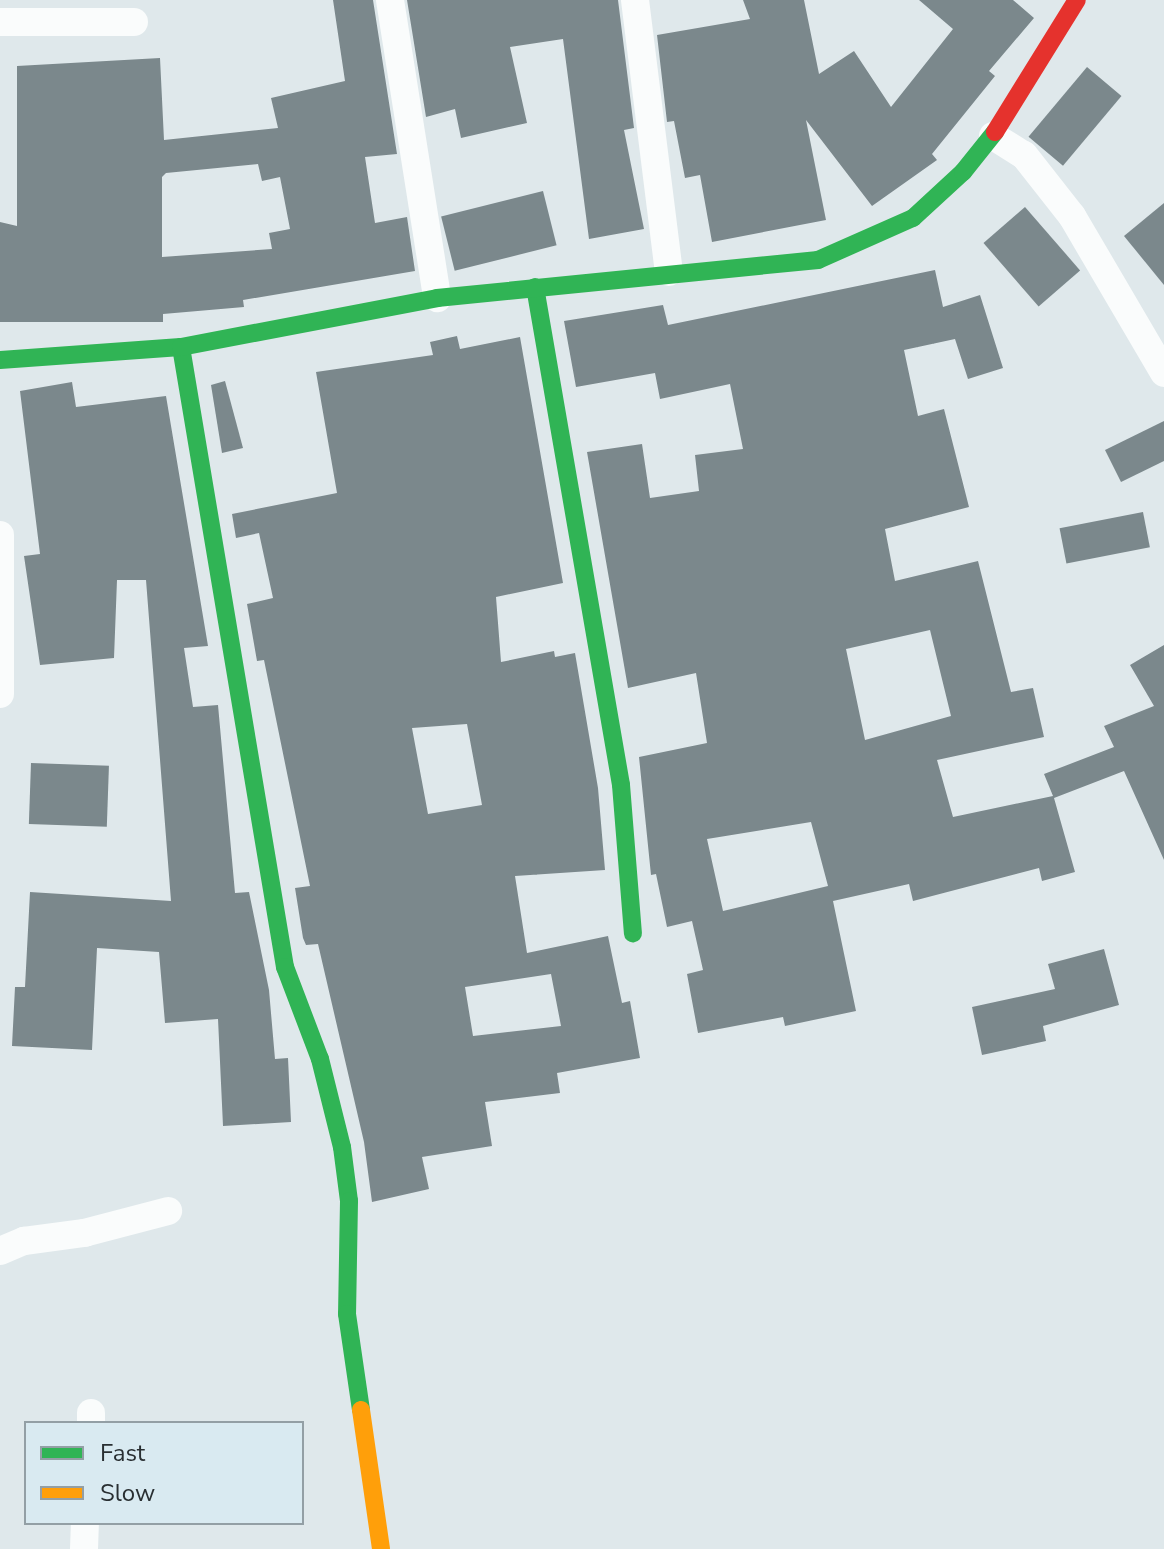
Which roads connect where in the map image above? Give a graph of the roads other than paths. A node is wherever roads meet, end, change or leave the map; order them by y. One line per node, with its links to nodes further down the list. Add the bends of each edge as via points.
1 (390, 0): 9 (street)
2 (635, 0): 7 (street)
3 (1077, 0): 6 (street)
4 (0, 22): 5 (street)
5 (134, 22)
6 (993, 136): 7 (street, via 913,218 818,260); 12 (street, via 1024,155 1072,216)
7 (669, 272): 8 (street)
8 (535, 287): 9 (street); 15 (street, via 621,785)
9 (437, 298): 10 (street)
10 (181, 347): 11 (street); 20 (street, via 285,967 320,1059 342,1147 349,1201 347,1314)
11 (0, 360)
12 (1164, 373)
13 (0, 535): 14 (street)
14 (0, 694)
15 (633, 934)
16 (168, 1211): 17 (street, via 84,1233 24,1241)
17 (0, 1251)
18 (85, 1525): 19 (street)
19 (84, 1549)
20 (381, 1549)

